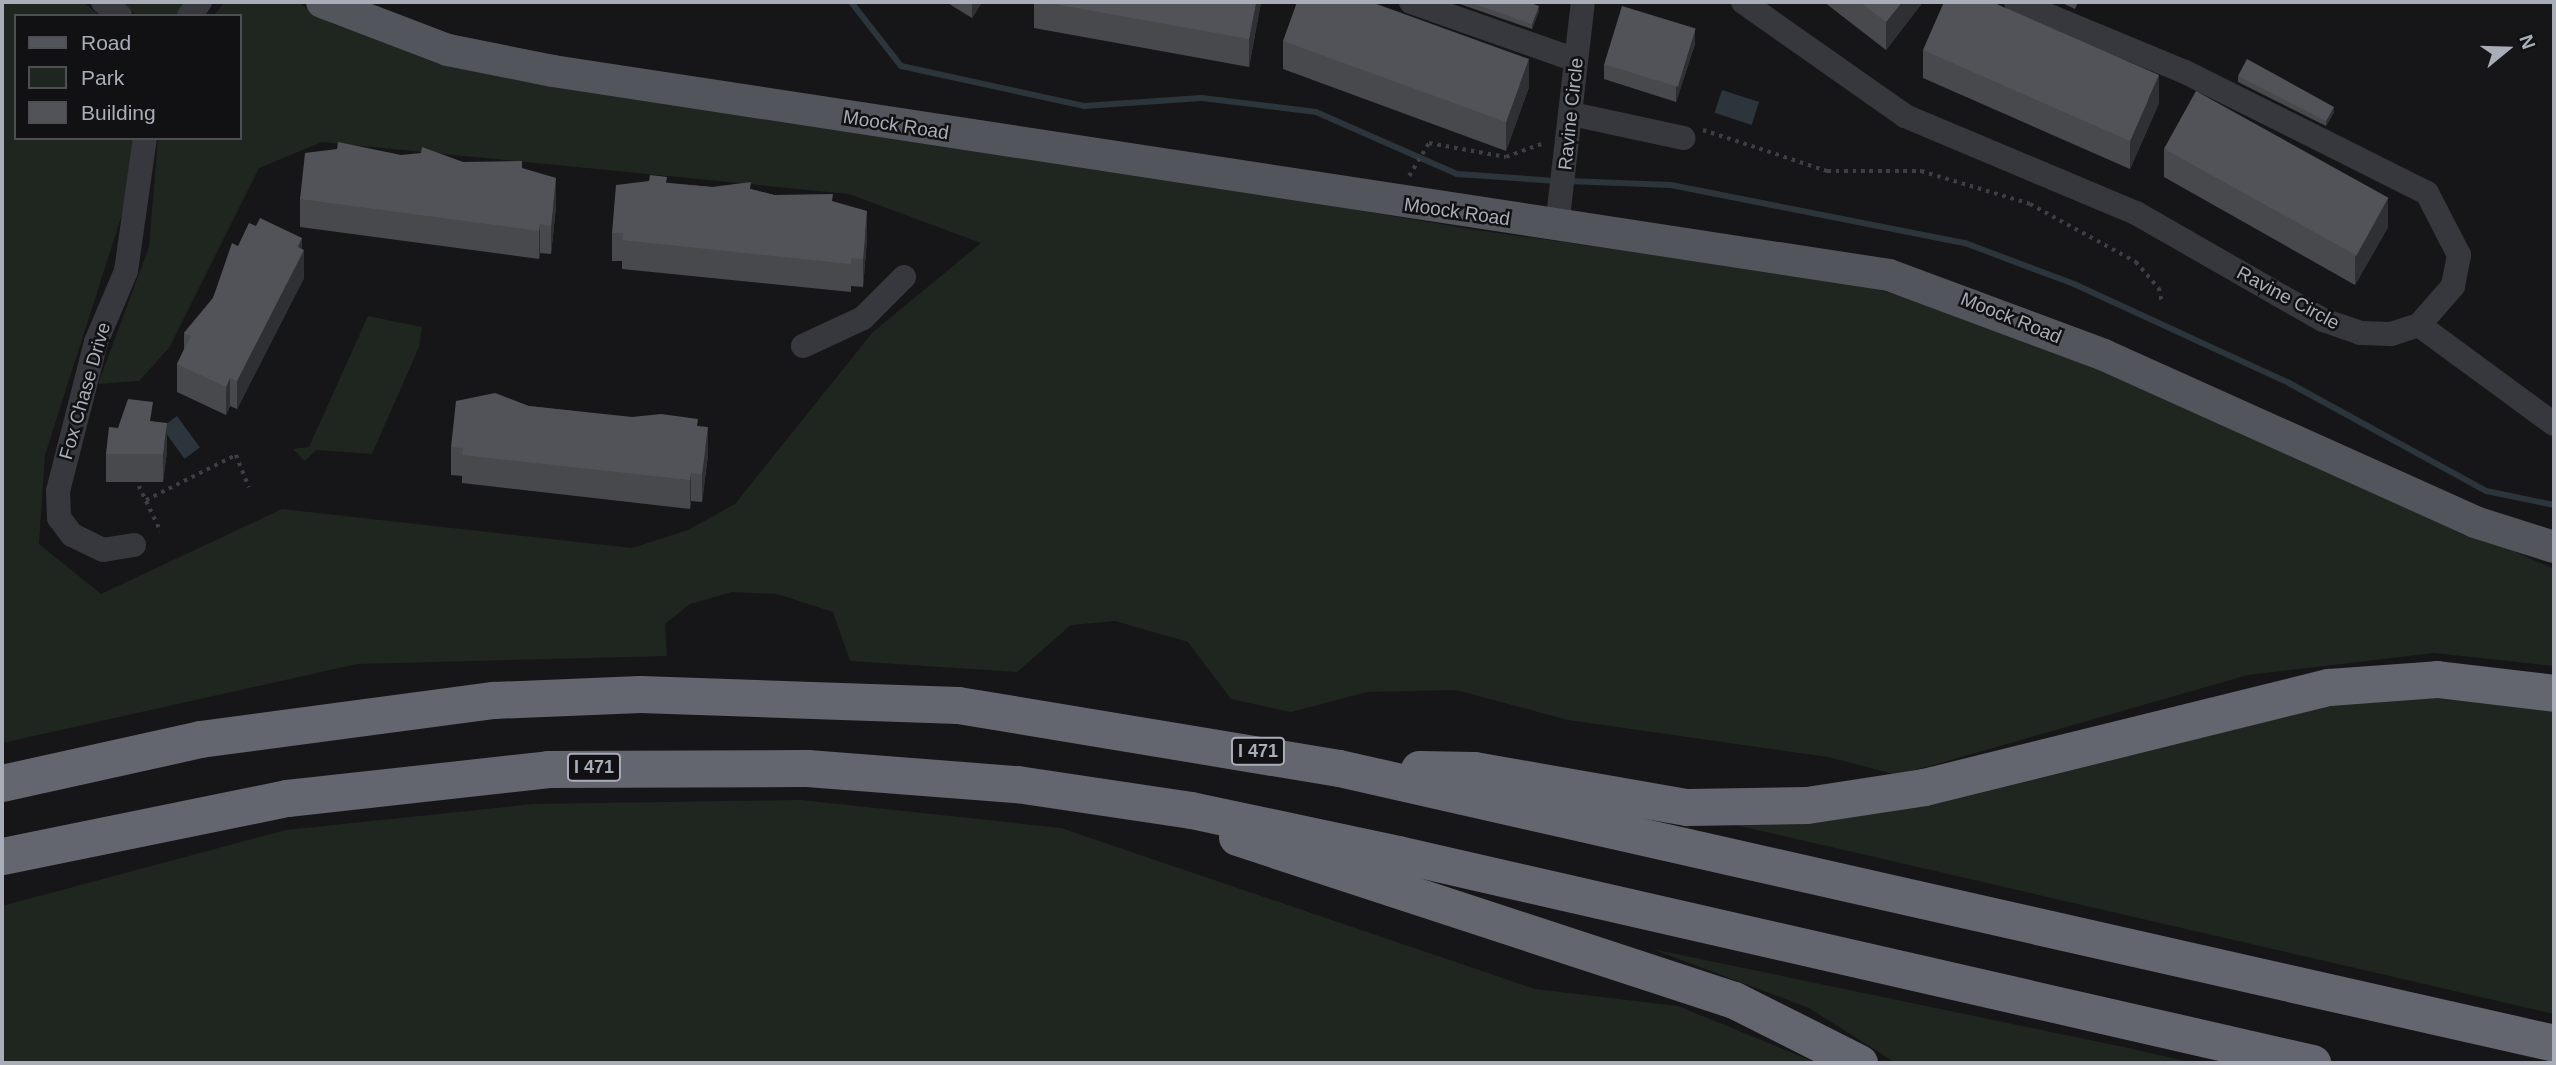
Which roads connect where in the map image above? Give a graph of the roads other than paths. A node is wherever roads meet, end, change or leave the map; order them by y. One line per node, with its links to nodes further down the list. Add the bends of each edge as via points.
1 (103, 2): 7 (street)
2 (322, 2): 12 (main road, Moock Road, via 404,37 477,58)
3 (1411, 2): 8 (street)
4 (1583, 2): 8 (street, Ravine Circle)
5 (1743, 2): 14 (street, Ravine Circle, via 1905,116 2136,213 2323,320 2360,333 2391,334)
6 (2016, 2): 14 (street, via 2185,72 2427,193 2459,255 2453,286)
7 (118, 14)
8 (1576, 60): 9 (street, Ravine Circle)
9 (1572, 114): 10 (street); 12 (street, Ravine Circle)
10 (1683, 138)
11 (145, 140): 17 (street, Fox Chase Drive, via 126,271 96,342 58,491 59,518 72,535 103,550)
12 (1559, 213): 18 (main road, Moock Road, via 1782,254 1960,296 2475,522)
13 (904, 277): 15 (street, via 863,318)
14 (2418, 325): 16 (street)
15 (803, 346)
16 (2554, 424)
17 (134, 545)
18 (2554, 547)
19 (2554, 693): 20 (highway, via 2437,679 2329,687 1924,787 1807,805 1687,807 1474,770)
20 (1339, 768): 21 (highway, I 471, via 958,705 640,694 387,710 145,750); 24 (highway, I 471)
21 (2, 783)
22 (1191, 810): 23 (highway, I 471, via 1017,784 807,768 607,767 287,798); 25 (highway, via 1258,849 1734,1000); 26 (highway, I 471)
23 (2, 856)
24 (2554, 1043)
25 (1860, 1063)
26 (2312, 1063)

